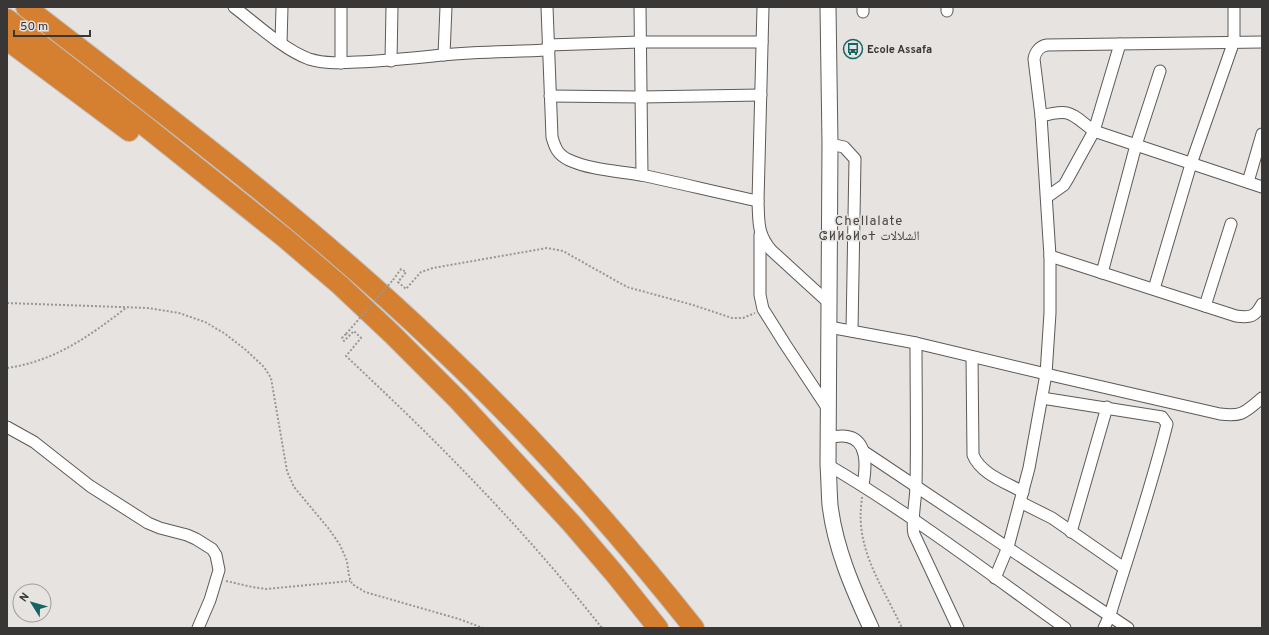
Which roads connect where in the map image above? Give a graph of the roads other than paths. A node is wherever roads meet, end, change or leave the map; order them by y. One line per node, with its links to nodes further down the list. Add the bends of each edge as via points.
1 (26, 7): 72 (highway, via 252,184 347,263 440,348 508,414 578,490 648,570)
2 (234, 7): 18 (street)
3 (282, 7): 18 (street)
4 (341, 7): 23 (street)
5 (392, 7): 22 (street)
6 (446, 7): 21 (street)
7 (547, 7): 20 (street)
8 (640, 7): 15 (street)
9 (763, 7): 16 (street)
10 (828, 7): 31 (street)
11 (1234, 7): 14 (street)
12 (7, 19): 38 (highway)
13 (7, 40): 38 (highway, via 210,192 222,197)
14 (1234, 41): 17 (street); 19 (street); 33 (street)
15 (640, 42): 16 (street); 20 (street); 27 (street)
16 (762, 42): 25 (street)
17 (1262, 42)
18 (281, 43): 23 (street, via 309,59)
19 (1120, 44): 28 (street, via 1040,47 1034,59); 29 (street)
20 (548, 48): 21 (street); 26 (street)
21 (444, 55): 22 (street)
22 (391, 61): 23 (street)
23 (341, 63)
24 (1160, 72): 32 (street)
25 (761, 95): 27 (street); 39 (street)
26 (550, 96): 27 (street); 34 (street, via 552,137 555,149 563,156 593,167)
27 (641, 97): 34 (street)
28 (1041, 116): 29 (street, via 1058,112 1070,113); 37 (street)
29 (1094, 131): 32 (street); 37 (street, via 1064,185)
30 (1262, 134): 35 (street)
31 (830, 144): 45 (street); 49 (street, via 844,147 855,159)
32 (1136, 145): 33 (street); 43 (street)
33 (1192, 164): 35 (street); 44 (street)
34 (642, 175): 39 (street)
35 (1248, 182): 36 (street)
36 (1262, 187)
37 (1047, 197): 42 (street)
38 (235, 198): 71 (highway, via 340,286 458,400 572,524)
39 (758, 202): 41 (street)
40 (1231, 224): 47 (street)
41 (760, 232): 45 (street, via 771,250); 56 (street, via 760,295 763,309)
42 (1050, 256): 43 (street); 52 (street)
43 (1102, 273): 44 (street)
44 (1154, 289): 47 (street)
45 (828, 303): 48 (street)
46 (1262, 304): 47 (street, via 1257,312 1243,317)
47 (1205, 306)
48 (829, 327): 49 (street); 56 (street)
49 (852, 331): 50 (street)
50 (916, 343): 51 (street); 62 (street)
51 (972, 357): 52 (street); 63 (street, via 973,455 976,463)
52 (1046, 374): 53 (street); 54 (street, via 1235,416)
53 (1042, 398): 55 (street); 63 (street)
54 (1262, 398)
55 (1106, 407): 65 (street); 67 (street, via 1162,417 1166,424 1159,456)
56 (828, 409): 58 (street)
57 (7, 427): 70 (street, via 34,442 90,486 148,523 187,535 212,549 218,560 219,570)
58 (828, 438): 59 (street, via 852,438 860,444); 60 (street)
59 (863, 451): 61 (street, via 866,459); 62 (street)
60 (828, 465): 61 (street); 73 (street, via 830,506 838,543)
61 (863, 486): 64 (street)
62 (916, 486): 64 (street); 66 (street)
63 (1021, 497): 65 (street); 66 (street)
64 (914, 521): 68 (street); 74 (street, via 914,534)
65 (1071, 532): 67 (street)
66 (1008, 547): 68 (street); 69 (street)
67 (1124, 568): 69 (street)
68 (995, 578): 75 (street)
69 (1110, 615): 76 (street); 77 (street)
70 (198, 628)
71 (658, 628)
72 (694, 628)
73 (871, 628)
74 (958, 628)
75 (1065, 628)
76 (1104, 628)
77 (1128, 628)

